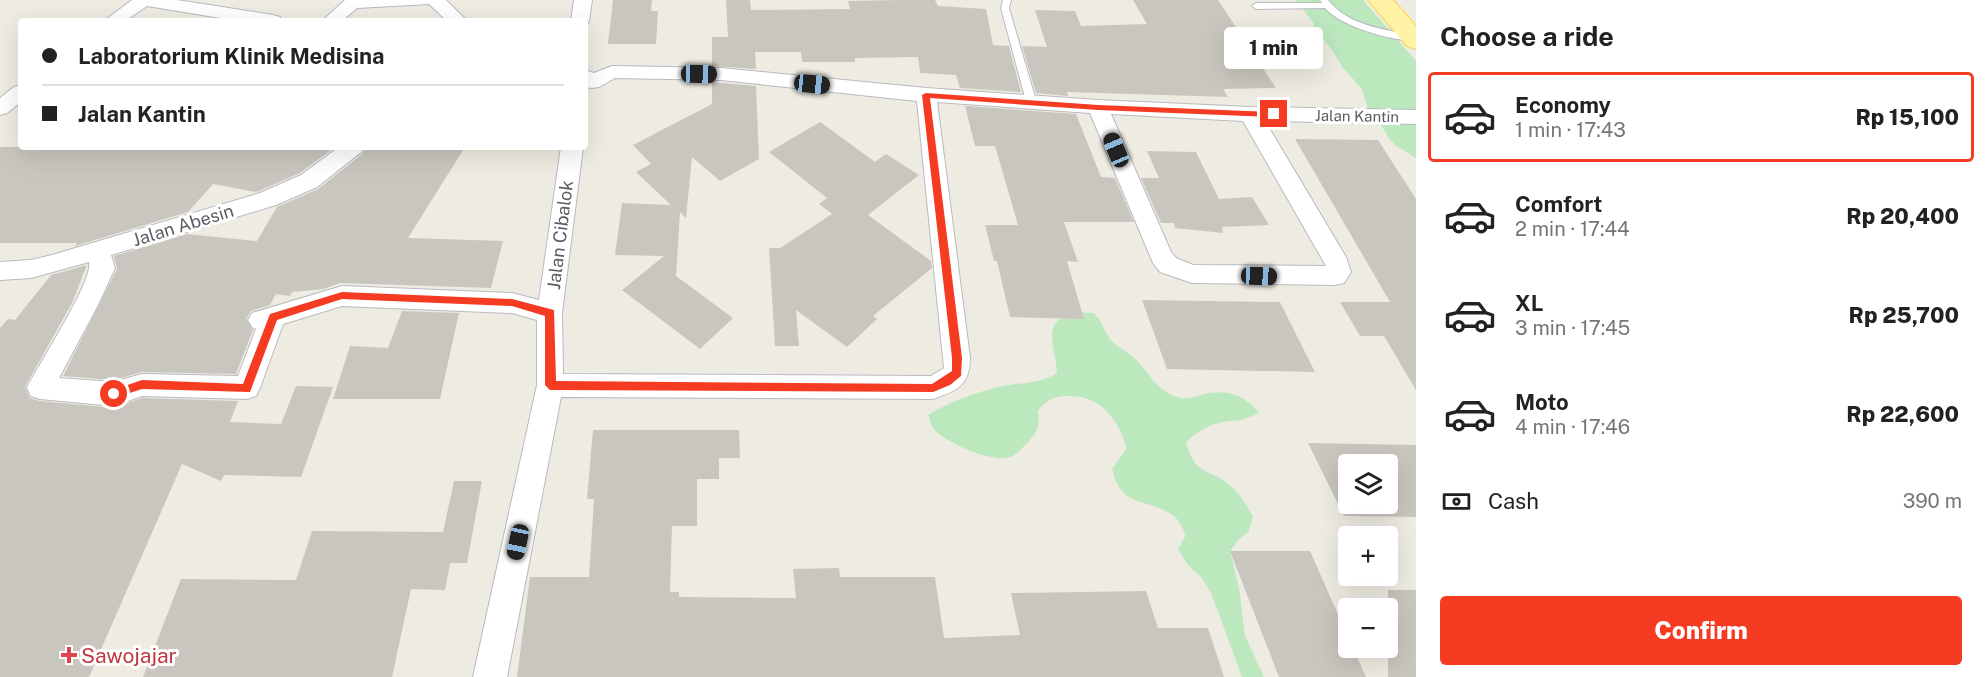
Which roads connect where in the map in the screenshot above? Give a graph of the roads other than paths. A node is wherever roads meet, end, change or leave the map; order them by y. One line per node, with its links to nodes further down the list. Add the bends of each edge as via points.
1 (424, 0): 10 (street, via 352,3)
2 (435, 0): 11 (street)
3 (583, 0): 12 (street)
4 (1007, 0): 17 (lane, via 1005,8)
5 (1380, 0): 13 (main road)
6 (1326, 3): 7 (lane); 13 (lane, via 1349,21)
7 (1256, 6)
8 (117, 18): 9 (street, via 144,0)
9 (255, 18)
10 (334, 18)
11 (455, 18)
12 (580, 18)
13 (1415, 40)
14 (588, 83): 16 (street, Jalan Kantin, via 612,72 721,74)
15 (18, 94): 19 (street)
16 (926, 95): 17 (street, Jalan Kantin); 27 (street, via 957,358 957,373 946,382 933,388)
17 (1032, 101): 18 (street, Jalan Kantin)
18 (1098, 107): 20 (street, Jalan Kantin); 20 (street, via 1161,257 1168,265 1192,274 1335,276 1338,264)
19 (0, 108)
20 (1250, 114): 21 (street, Jalan Kantin)
21 (1416, 117)
22 (349, 150): 24 (street, Jalan Abesin, via 309,181 268,199)
23 (572, 150): 26 (street, Jalan Cibalok)
24 (98, 249): 25 (street, Jalan Abesin, via 30,269); 26 (street, via 103,268 87,305 40,387 114,394 142,385 247,388 267,319 342,296 512,303)
25 (0, 271)
26 (550, 313): 27 (street, Jalan Cibalok)
27 (550, 385): 28 (street, Jalan Cibalok)
28 (490, 677)

